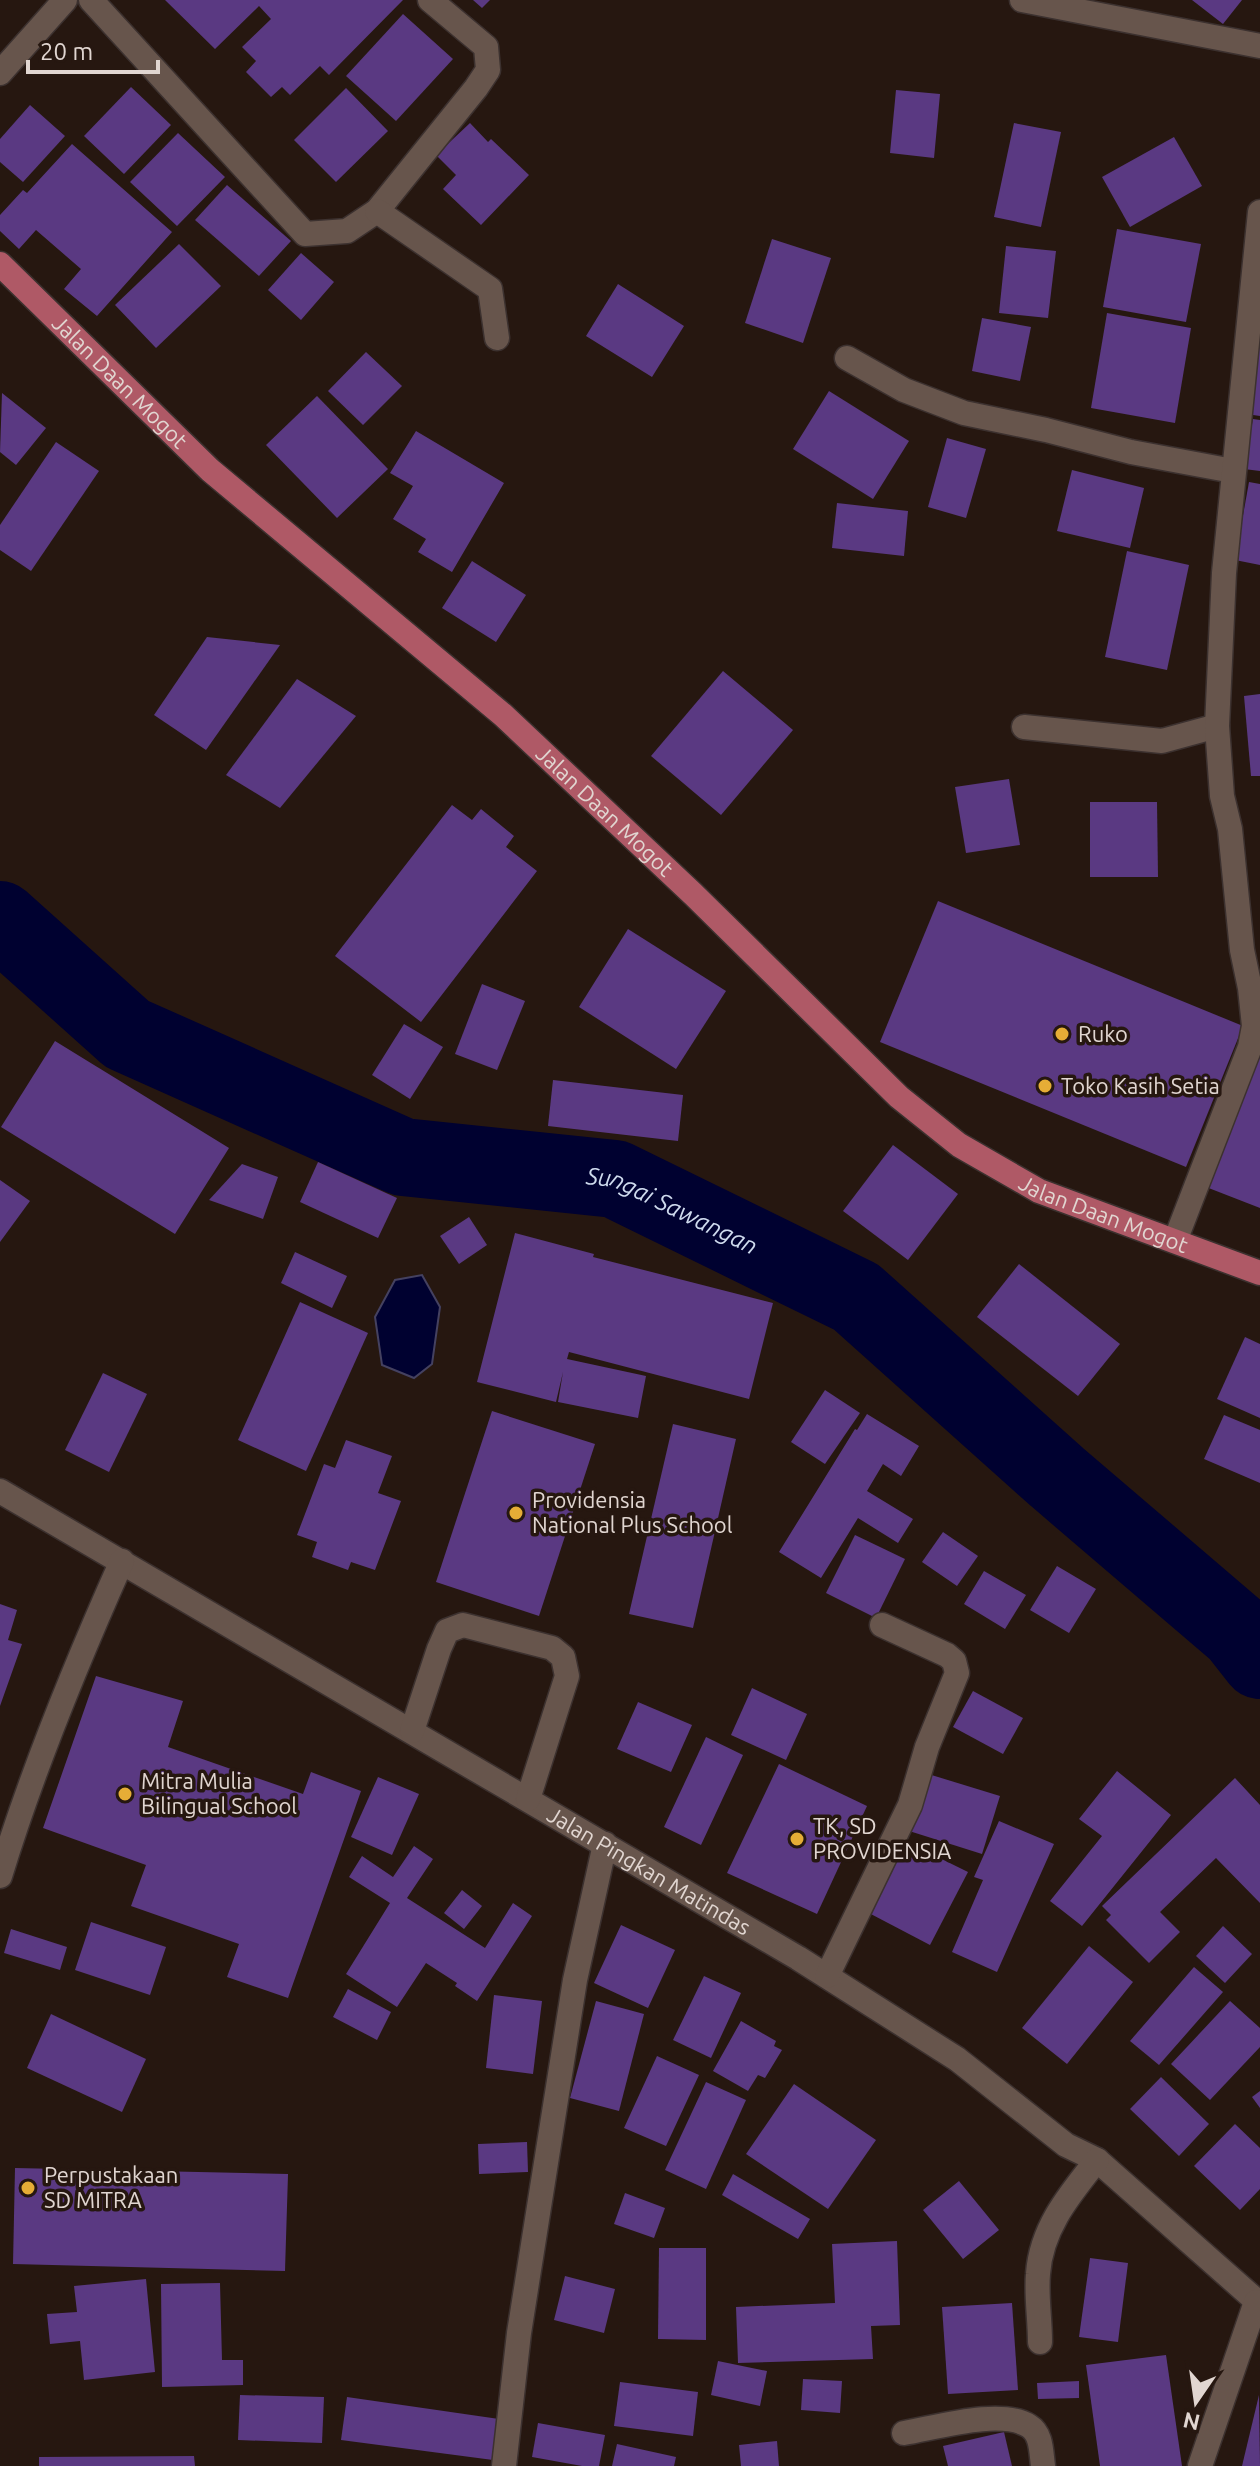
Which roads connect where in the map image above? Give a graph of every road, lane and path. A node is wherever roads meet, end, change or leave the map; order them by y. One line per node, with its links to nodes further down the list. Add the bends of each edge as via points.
1 (65, 0): 6 (street)
2 (91, 0): 7 (street, via 305,234 347,231)
3 (430, 0): 7 (street, via 486,47 488,70)
4 (1022, 0): 5 (street)
5 (1260, 46)
6 (0, 73)
7 (377, 211): 10 (street, via 490,289)
8 (1260, 212): 12 (street)
9 (0, 264): 16 (main road, Jalan Daan Mogot, via 210,470 503,715 899,1097 959,1145 1039,1191)
10 (497, 338)
11 (847, 358): 12 (street, via 904,390 964,413)
12 (1233, 471): 13 (street)
13 (1217, 726): 14 (street, via 1162,741); 15 (street, via 1242,950)
14 (1024, 727)
15 (1255, 989): 16 (street, via 1250,1047)
16 (1175, 1241): 17 (main road, Jalan Daan Mogot)
17 (1260, 1273)
18 (0, 1491): 19 (street, Jalan Pingkan Matindas)
19 (122, 1561): 21 (street, Jalan Pingkan Matindas); 24 (street, via 21,1805)
20 (882, 1625): 25 (street, via 947,1655 957,1673 910,1805)
21 (412, 1731): 22 (street, Jalan Pingkan Matindas); 22 (street, via 447,1631 463,1625 552,1648 563,1657 567,1676)
22 (528, 1799): 23 (street, Jalan Pingkan Matindas)
23 (605, 1844): 25 (street, Jalan Pingkan Matindas); 30 (street, via 575,1980 519,2333)
24 (0, 1876)
25 (827, 1976): 26 (street, Jalan Pingkan Matindas, via 957,2059 1066,2145)
26 (1097, 2160): 27 (street, Jalan Pingkan Matindas); 28 (street, via 1049,2231 1038,2272)
27 (1258, 2303): 32 (street)
28 (1040, 2342)
29 (904, 2433): 31 (street, via 1012,2420 1031,2426 1040,2440)
30 (504, 2466)
31 (1043, 2466)
32 (1200, 2466)

